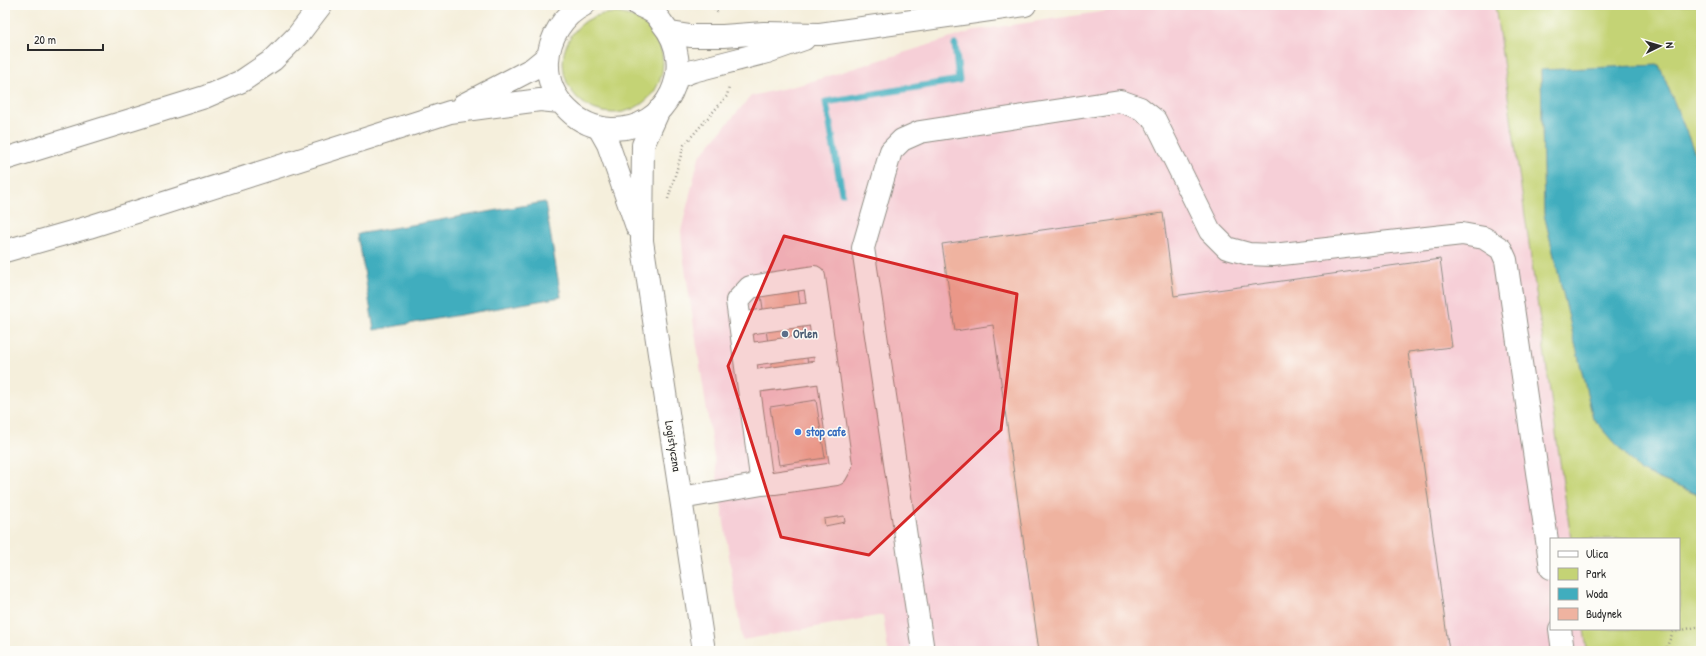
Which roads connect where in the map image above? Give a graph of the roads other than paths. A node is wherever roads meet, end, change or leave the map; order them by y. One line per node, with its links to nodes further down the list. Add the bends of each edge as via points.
1 (321, 5): 13 (main road, via 298,35 273,60 242,81 205,97)
2 (583, 5): 7 (main road, via 566,18 554,36)
3 (638, 5): 5 (main road, via 652,12)
4 (1025, 5): 6 (main road)
5 (671, 33): 6 (main road, via 690,36); 8 (main road, via 679,62)
6 (820, 34): 8 (main road)
7 (548, 56): 9 (main road, via 549,80); 11 (main road, via 532,69)
8 (677, 77): 10 (main road, via 671,95)
9 (560, 102): 11 (main road, via 540,100); 12 (main road, via 577,119)
10 (660, 110): 12 (main road, via 641,123 628,127); 14 (main road, Logistyczna, via 643,145)
11 (450, 112): 15 (main road, via 89,227)
12 (598, 128): 14 (main road, Logistyczna, via 608,144)
13 (5, 159)
14 (642, 241): 23 (main road, Logistyczna)
15 (5, 251)
16 (819, 313): 17 (main road); 17 (main road, via 814,277 775,282 750,288 736,301); 18 (main road)
17 (740, 324): 19 (main road)
18 (824, 344): 19 (main road); 20 (main road)
19 (744, 355): 21 (main road)
20 (828, 371): 21 (main road); 22 (main road, via 841,465 836,474)
21 (748, 382): 22 (main road)
22 (762, 484): 23 (main road)
23 (681, 498): 26 (main road, Logistyczna)
24 (1550, 561): 27 (main road, via 1506,260 1501,249 1484,238 1462,234 1272,255 1250,254 1227,248 1210,231 1155,120 1140,108 1120,101 920,132 902,140 891,151 863,248)
25 (1560, 630): 28 (main road)
26 (704, 651)
27 (923, 651)
28 (1563, 651)

